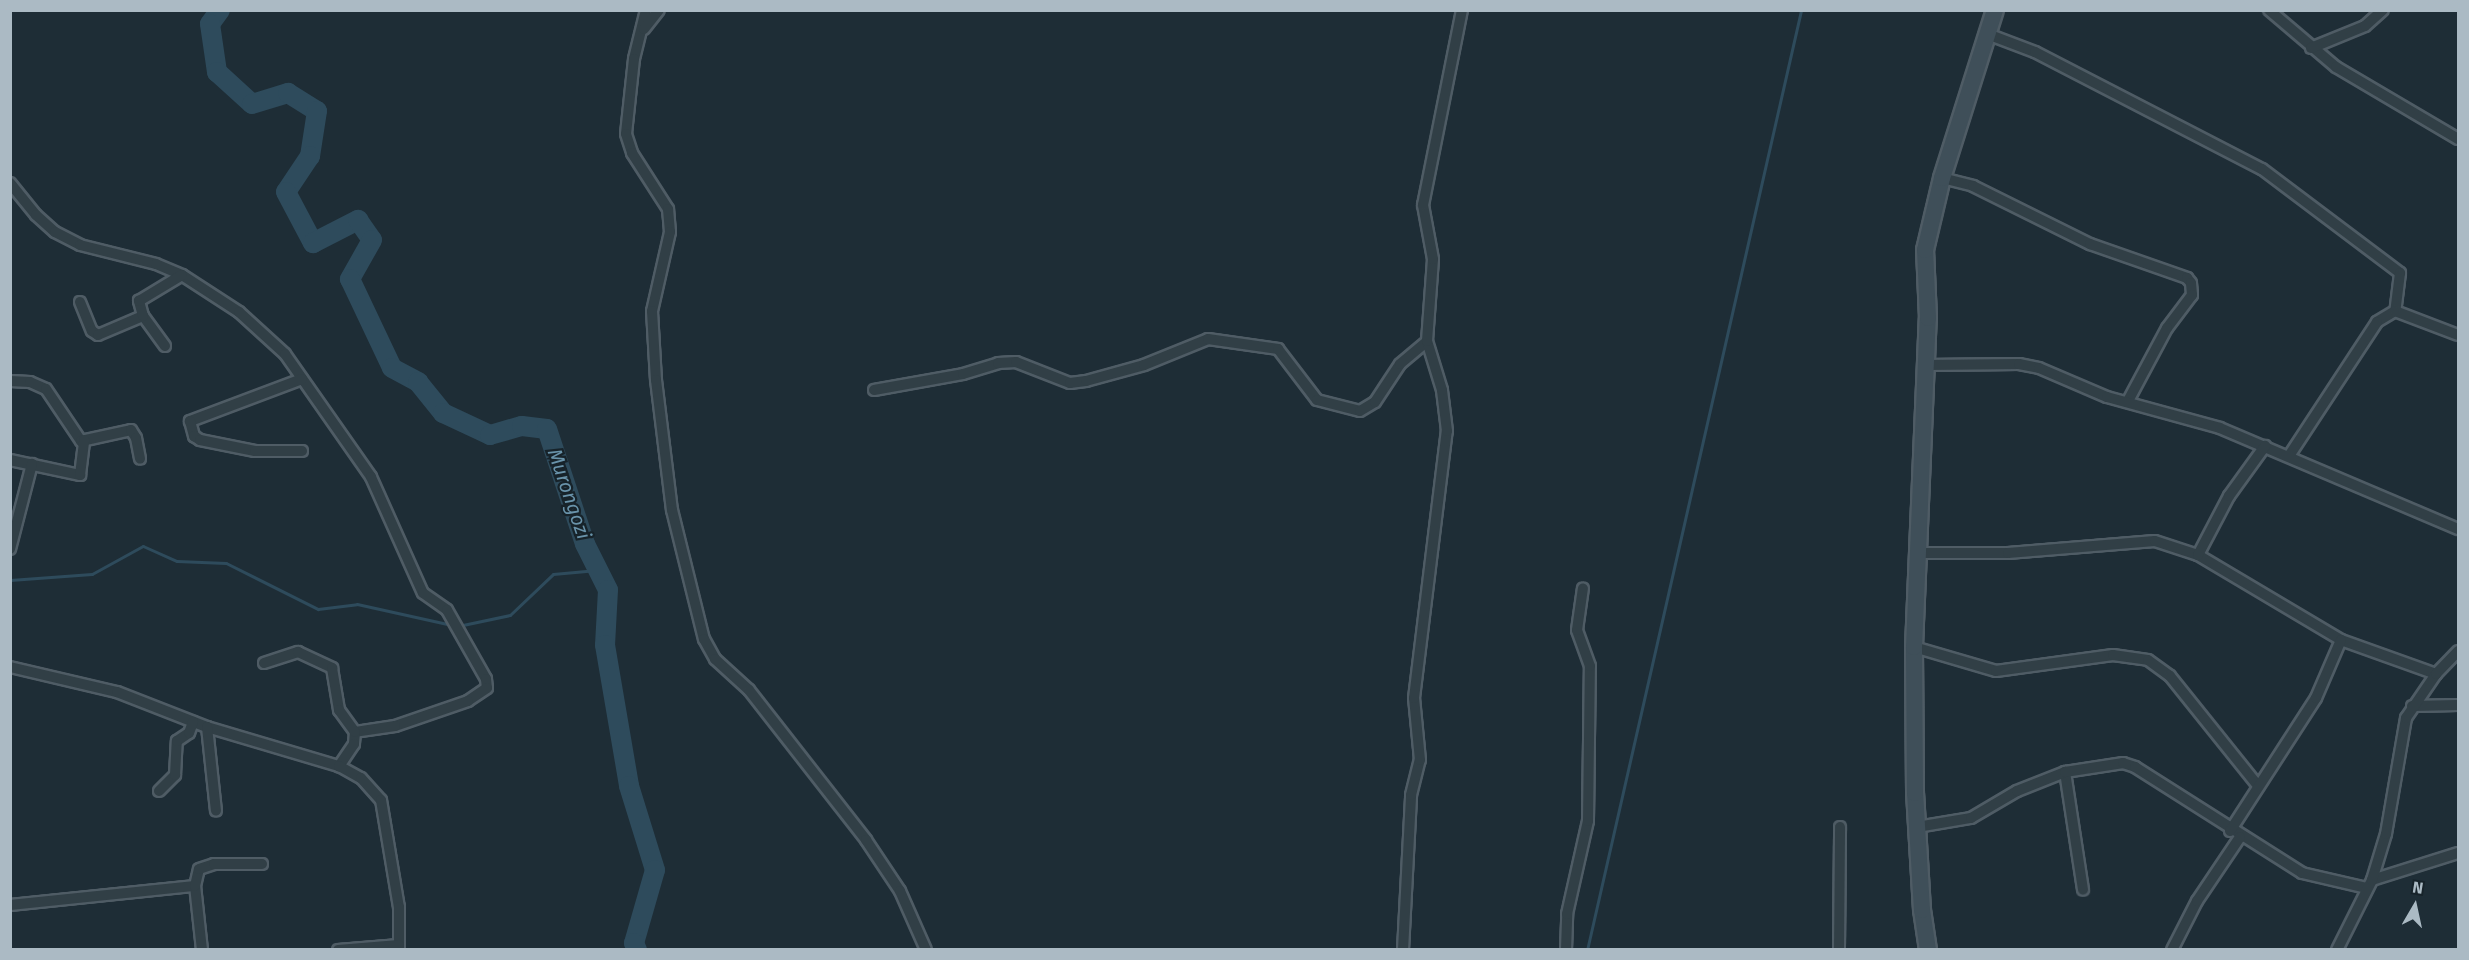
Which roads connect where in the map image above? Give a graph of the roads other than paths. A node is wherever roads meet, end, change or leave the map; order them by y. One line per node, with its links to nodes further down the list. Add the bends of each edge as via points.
1 (646, 10): 7 (street)
2 (659, 10): 7 (street)
3 (1462, 10): 18 (street, via 1423,205 1433,259)
4 (1995, 10): 8 (street)
5 (2269, 10): 9 (street)
6 (2382, 10): 9 (street, via 2365,26)
7 (644, 29): 65 (street, via 634,59 626,134 632,153 668,209 670,232 652,311 657,380 672,510 704,639 715,659 749,690 866,840 900,891)
8 (1990, 35): 11 (street); 15 (street, via 2035,52 2262,169 2393,264 2400,273)
9 (2311, 48): 10 (street, via 2366,87)
10 (2458, 139)
11 (1942, 178): 20 (street, via 1925,250); 24 (street, via 1973,186 2090,244 2187,278 2192,295 2149,359)
12 (10, 183): 13 (street, via 55,232 80,245 156,264)
13 (182, 275): 16 (street, via 139,301); 21 (street, via 210,291 256,327 285,354)
14 (80, 302): 16 (street, via 92,332 98,335)
15 (2395, 311): 17 (street); 28 (street, via 2377,322)
16 (142, 316): 19 (street)
17 (2458, 335)
18 (1427, 342): 23 (street, via 1400,364 1375,402 1359,411 1317,400 1278,349 1208,339 1144,365 1086,381 1070,383 1016,363 998,363 963,374); 66 (street, via 1442,390 1448,431 1414,698 1420,760 1411,795)
19 (165, 346)
20 (1925, 365): 24 (street, via 2019,364 2058,374 2080,386); 34 (street)
21 (302, 379): 27 (street, via 190,421 194,436 200,440 255,451); 47 (street, via 371,477 423,593 447,610 486,679 487,688 468,701 395,726)
22 (10, 381): 25 (street, via 30,382 46,389 76,437)
23 (874, 390)
24 (2128, 401): 26 (street, via 2190,418)
25 (84, 441): 29 (street, via 131,430); 31 (street, via 80,475)
26 (2265, 446): 28 (street); 35 (street, via 2238,481)
27 (302, 451)
28 (2289, 456): 32 (street)
29 (140, 459)
30 (10, 460): 31 (street)
31 (32, 464): 33 (street)
32 (2458, 529)
33 (10, 549)
34 (1917, 553): 35 (street, via 2008,553 2155,541); 38 (street)
35 (2198, 555): 37 (street)
36 (1583, 588): 67 (street, via 1577,630 1590,666 1588,821 1568,914)
37 (2341, 640): 42 (street); 50 (street, via 2316,698)
38 (1914, 647): 50 (street, via 1996,671 2113,655 2148,660 2170,676); 54 (street)
39 (2458, 651): 42 (street)
40 (264, 663): 47 (street, via 298,652 332,668 339,710)
41 (10, 667): 45 (street, via 117,692)
42 (2436, 674): 44 (street)
43 (2458, 705): 44 (street)
44 (2412, 706): 58 (street, via 2403,729 2393,810)
45 (193, 722): 46 (street); 51 (street, via 189,733 177,741 175,775)
46 (207, 728): 48 (street); 52 (street)
47 (355, 732): 48 (street, via 354,744)
48 (339, 766): 62 (street, via 361,778 381,800 399,907)
49 (2065, 772): 54 (street, via 2017,791 1971,818); 55 (street, via 2113,764 2134,767); 60 (street)
50 (2259, 786): 55 (street)
51 (159, 791)
52 (216, 811)
53 (1840, 827): 68 (street)
54 (1917, 827): 69 (street)
55 (2235, 834): 58 (street, via 2313,878); 70 (street)
56 (2458, 853): 58 (street)
57 (262, 864): 59 (street, via 214,864 199,869)
58 (2369, 884): 71 (street)
59 (195, 886): 61 (street); 63 (street)
60 (2083, 890)
61 (10, 905)
62 (399, 947): 64 (street)
63 (202, 950)
64 (338, 950)
65 (926, 950)
66 (1403, 950)
67 (1566, 950)
68 (1839, 950)
69 (1928, 950)
70 (2172, 950)
71 (2337, 950)

